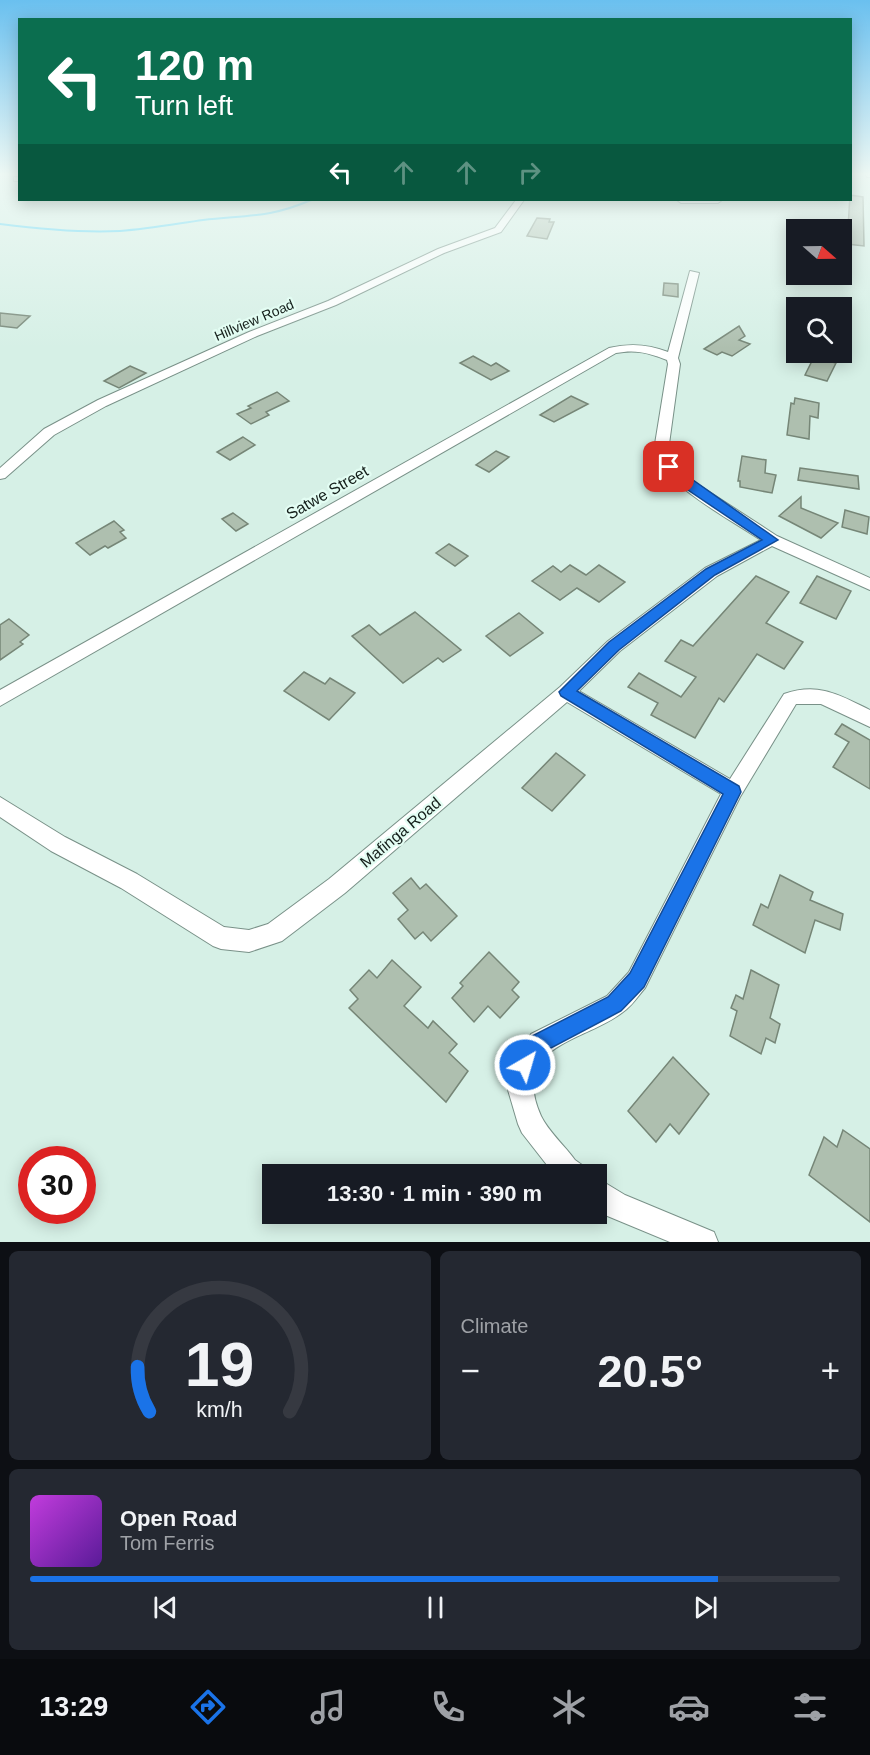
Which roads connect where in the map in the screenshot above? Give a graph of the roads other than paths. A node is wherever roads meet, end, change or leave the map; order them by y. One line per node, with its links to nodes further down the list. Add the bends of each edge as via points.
1 (493, 232): 4 (street, Hillview Road, via 441,251 102,403 49,432)
2 (694, 273): 3 (street)
3 (673, 361): 5 (street, via 662,444 669,467 683,481); 8 (street, Satwe Street, via 650,349 630,346 613,351)
4 (0, 475)
5 (772, 540): 6 (street); 7 (street, Mafinga Road, via 711,572 614,646)
6 (870, 584)
7 (566, 692): 10 (street); 11 (street, Mafinga Road, via 336,886 274,933 249,941 221,938)
8 (0, 699)
9 (870, 719): 10 (street, via 819,695 802,694 790,699)
10 (733, 792): 12 (street, via 637,980 615,1004 540,1043 525,1065 521,1090 531,1124)
11 (0, 806)
12 (562, 1164)
13 (607, 1199): 14 (street)
14 (702, 1241)

